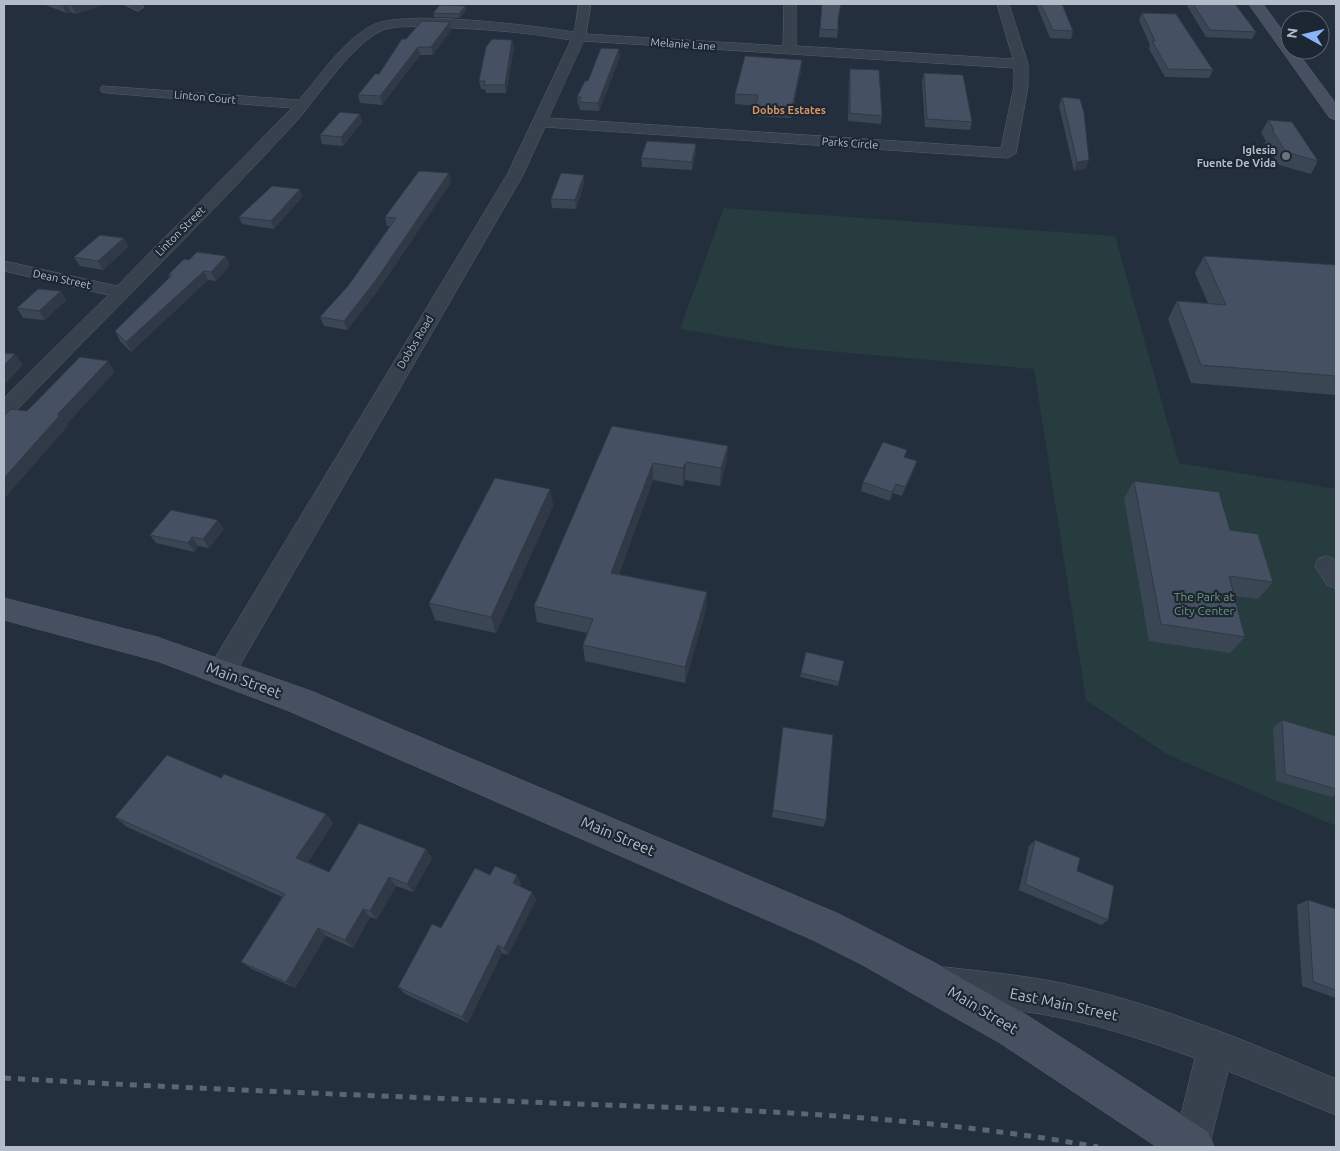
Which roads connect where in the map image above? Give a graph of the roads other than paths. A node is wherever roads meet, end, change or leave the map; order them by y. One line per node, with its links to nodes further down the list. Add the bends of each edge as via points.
1 (585, 4): 5 (street, Dobbs Road)
2 (790, 4): 7 (street)
3 (1003, 4): 8 (street, Parks Circle)
4 (1256, 4): 11 (main road)
5 (578, 37): 6 (street, Melanie Lane, via 547,31 400,23 380,26); 7 (street, Melanie Lane); 12 (street, Dobbs Road)
6 (352, 47): 10 (street, Linton Street)
7 (789, 51): 8 (street, Melanie Lane)
8 (1021, 64): 12 (street, Parks Circle, via 1021,86 1008,153)
9 (106, 89): 10 (street, Linton Court)
10 (304, 106): 14 (street, Linton Street)
11 (1336, 115)
12 (540, 122): 17 (street, Dobbs Road, via 499,203)
13 (4, 266): 14 (street, Dean Street)
14 (121, 292): 15 (street, Linton Street)
15 (4, 410)
16 (4, 609): 17 (main road, Main Street, via 157,649)
17 (222, 671): 18 (main road, Main Street, via 300,701 701,872 826,927)
18 (937, 983): 19 (street, East Main Street, via 1034,995 1093,1007); 21 (main road, Main Street, via 1056,1054)
19 (1216, 1048): 20 (street, East Main Street); 21 (street)
20 (1336, 1097)
21 (1192, 1146)

